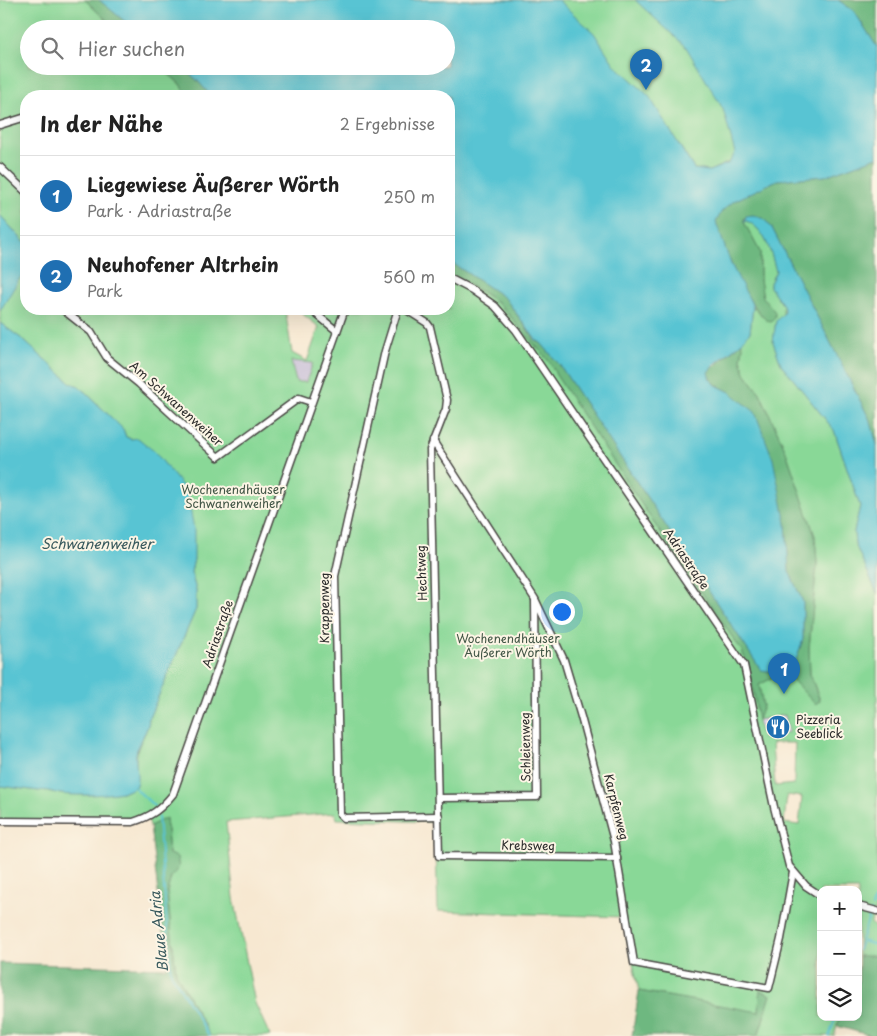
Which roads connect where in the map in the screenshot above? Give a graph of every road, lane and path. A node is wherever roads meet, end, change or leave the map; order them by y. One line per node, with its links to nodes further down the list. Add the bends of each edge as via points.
1 (20, 119): 2 (street)
2 (0, 125)
3 (0, 167): 4 (street)
4 (20, 186)
5 (455, 281): 20 (street, Adriastraße, via 495,306 512,325 744,665 774,807)
6 (70, 315): 12 (street, Am Schwanenweiher, via 91,332 107,358 218,457 300,398)
7 (317, 315): 11 (street)
8 (343, 315): 11 (street, Adriastraße)
9 (396, 315): 16 (street, Krappenweg, via 335,576 340,814 344,818)
10 (415, 315): 13 (street, Hechtweg, via 430,327 447,400)
11 (337, 331): 12 (street, Adriastraße)
12 (311, 402): 17 (street, Adriastraße, via 174,794 163,807 133,822)
13 (433, 441): 14 (street, Karpfenweg); 15 (street, Hechtweg, via 430,450)
14 (535, 599): 15 (street, Schleienweg, via 537,797); 19 (street, Karpfenweg, via 570,678)
15 (439, 798): 16 (street, Hechtweg)
16 (439, 816): 18 (street, Hechtweg)
17 (0, 821)
18 (439, 856): 19 (street, Krebsweg)
19 (617, 858): 20 (street, Karpfenweg, via 634,963 769,988)
20 (793, 872): 21 (street, Adriastraße)
21 (817, 893)

